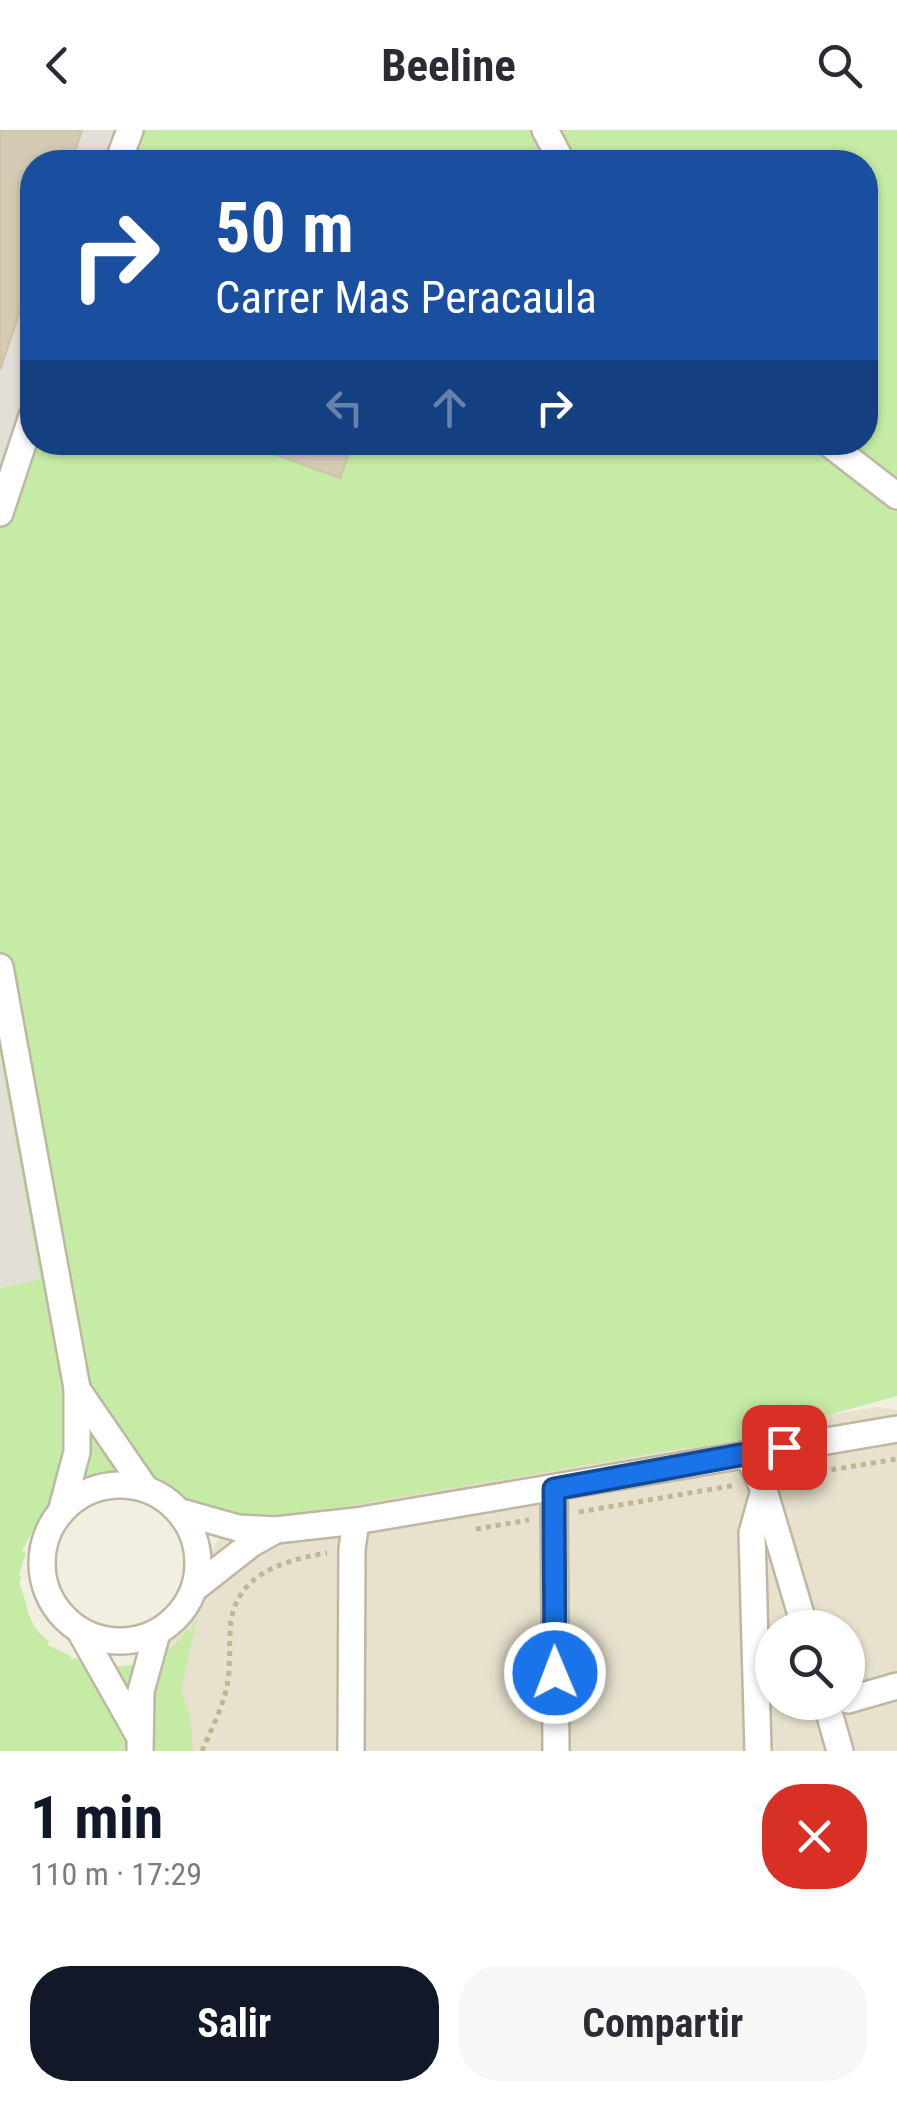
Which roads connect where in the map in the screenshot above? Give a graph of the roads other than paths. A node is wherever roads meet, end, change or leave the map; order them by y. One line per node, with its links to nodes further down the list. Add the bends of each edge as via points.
1 (20, 452): 4 (street)
2 (844, 455): 3 (street)
3 (897, 496)
4 (0, 513)
5 (0, 968): 6 (street)
6 (76, 1388): 10 (street); 12 (street, via 77,1452)
7 (897, 1429): 8 (street)
8 (747, 1454): 9 (street); 11 (street)
9 (762, 1486): 17 (street); 26 (street, via 752,1533)
10 (145, 1488): 12 (street, via 108,1486 74,1499); 13 (street)
11 (554, 1489): 14 (street); 25 (street)
12 (61, 1512): 18 (street, via 45,1542 43,1576 56,1608)
13 (180, 1512): 15 (street, via 238,1528); 16 (street, via 196,1540)
14 (356, 1521): 15 (street); 24 (street)
15 (276, 1530): 16 (street)
16 (195, 1588): 19 (street, via 173,1622)
17 (799, 1610)
18 (80, 1631): 19 (street, via 110,1641); 23 (street)
19 (157, 1633): 23 (street, via 140,1691)
20 (897, 1686): 21 (street)
21 (865, 1695)
22 (837, 1720): 27 (street)
23 (139, 1742)
24 (352, 1751)
25 (556, 1751)
26 (758, 1751)
27 (840, 1751)

